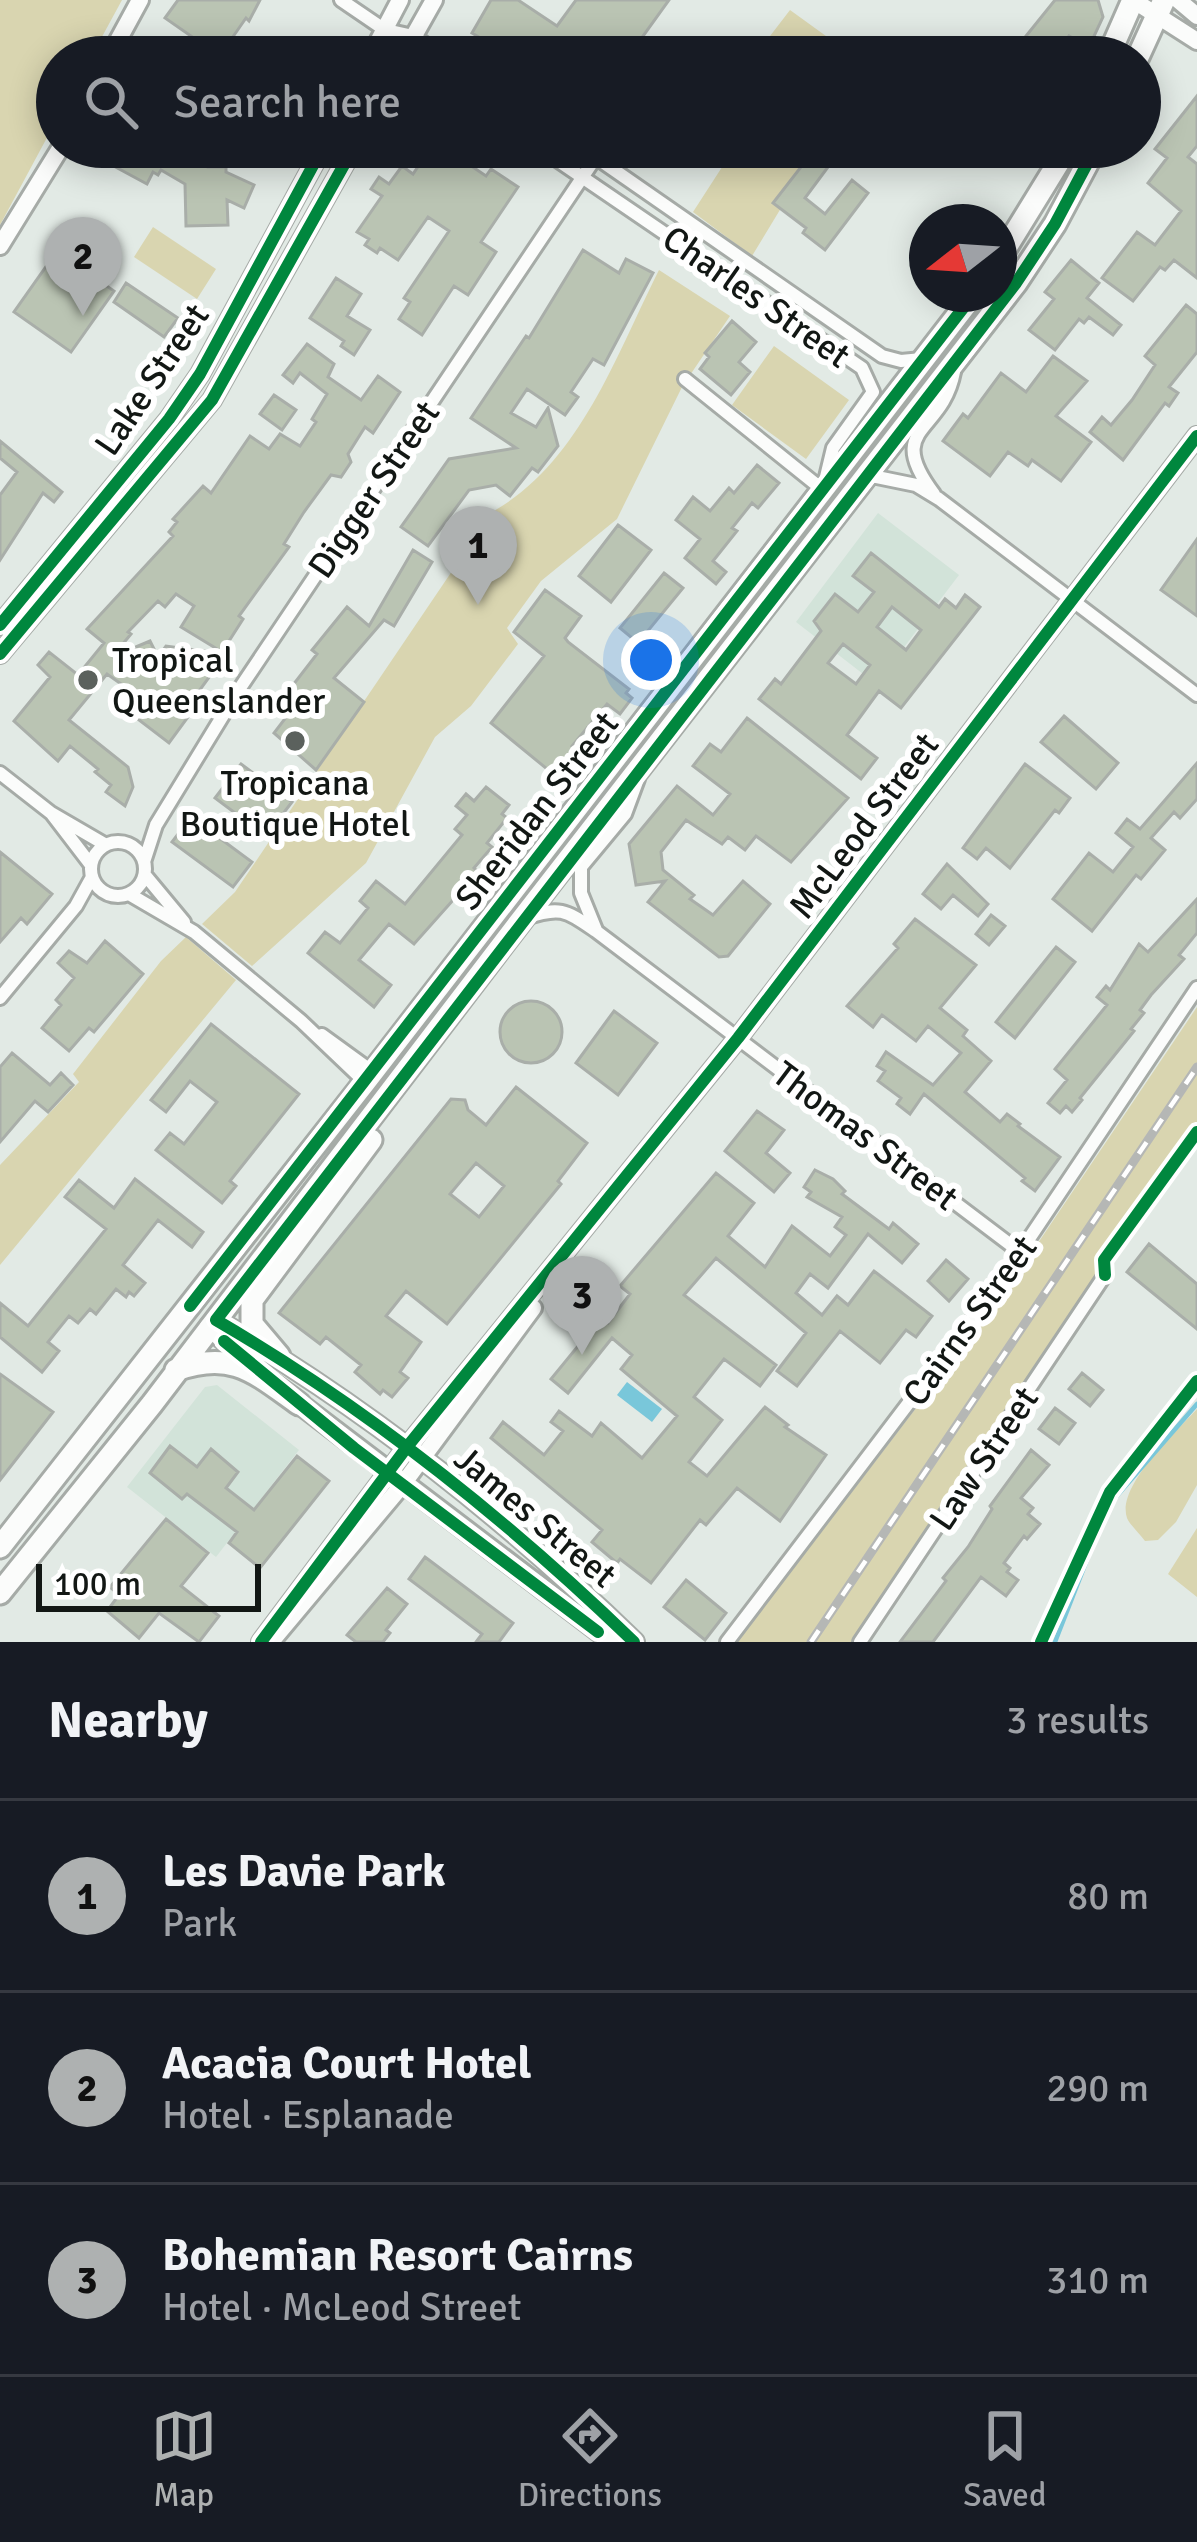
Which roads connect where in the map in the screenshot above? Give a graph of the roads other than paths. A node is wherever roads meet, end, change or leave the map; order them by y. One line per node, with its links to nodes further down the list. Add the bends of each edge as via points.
1 (140, 0): 10 (street)
2 (341, 0): 9 (street)
3 (400, 0): 9 (street)
4 (434, 0): 13 (street)
5 (1133, 0): 7 (street); 14 (highway)
6 (1178, 0): 8 (street)
7 (1161, 8): 15 (highway); 16 (street)
8 (1197, 16)
9 (385, 30): 11 (street); 12 (street); 13 (street)
10 (120, 36)
11 (382, 36)
12 (389, 36)
13 (413, 36)
14 (1117, 36)
15 (1148, 36)
16 (1197, 41)
17 (48, 168): 27 (street)
18 (311, 168): 39 (street, Lake Street, via 170,419)
19 (341, 168): 40 (street, Lake Street, via 212,400)
20 (569, 168): 25 (street, Charles Street)
21 (588, 168): 25 (street, Digger Street)
22 (612, 168): 29 (street, Charles Street)
23 (1055, 168): 26 (highway)
24 (1084, 168): 30 (highway, Sheridan Street, via 1037,253)
25 (582, 177): 31 (street, Charles Street); 45 (street, Digger Street)
26 (1017, 230)
27 (0, 246)
28 (960, 312): 32 (highway, Sheridan Street)
29 (859, 339): 31 (street); 32 (street, Charles Street, via 892,359)
30 (956, 357): 35 (highway, Sheridan Street); 37 (street, via 950,391 912,448 913,466)
31 (845, 358): 36 (street, Charles Street, via 862,368 873,392 833,448)
32 (924, 359): 36 (highway, Sheridan Street)
33 (685, 379): 36 (street)
34 (1197, 436): 38 (street, McLeod Street)
35 (867, 475): 37 (street, via 916,485); 42 (highway, Sheridan Street)
36 (823, 490): 59 (highway, Sheridan Street)
37 (938, 500): 38 (street)
38 (1071, 601): 41 (street); 58 (street, McLeod Street)
39 (0, 625)
40 (0, 654)
41 (1197, 695)
42 (644, 764): 53 (highway, Sheridan Street); 55 (street, via 625,814 581,867)
43 (3, 772): 44 (street)
44 (51, 814): 47 (street); 49 (street)
45 (156, 825): 46 (street); 48 (street, Digger Street)
46 (122, 842): 47 (street); 48 (street, via 136,849)
47 (106, 845): 49 (street)
48 (144, 868): 50 (street); 54 (street)
49 (92, 871): 51 (street); 52 (street)
50 (129, 894): 51 (street); 54 (street)
51 (108, 895): 52 (street)
52 (76, 906): 57 (street)
53 (522, 919): 55 (street, Thomas Street, via 556,909); 60 (highway, Sheridan Street)
54 (188, 928): 59 (street)
55 (596, 931): 58 (street, Thomas Street)
56 (1197, 988): 61 (street, Cairns Street)
57 (0, 998)
58 (738, 1038): 61 (street, Thomas Street); 68 (street, McLeod Street)
59 (369, 1077): 60 (highway); 63 (highway, Sheridan Street)
60 (387, 1097): 64 (highway, Sheridan Street); 65 (highway, via 368,1144 252,1300 251,1324)
61 (1020, 1252): 76 (street, Cairns Street)
62 (1105, 1275): 77 (street, Law Street)
63 (190, 1306): 64 (highway); 70 (highway, Sheridan Street)
64 (213, 1323): 65 (main road, James Street); 66 (highway, Sheridan Street); 67 (main road, James Street)
65 (279, 1356): 68 (main road, James Street)
66 (176, 1370): 67 (highway, via 219,1360); 71 (highway, Sheridan Street)
67 (299, 1404): 69 (main road, James Street)
68 (414, 1453): 69 (street, McLeod Street); 75 (main road, James Street)
69 (395, 1478): 72 (street, McLeod Street); 73 (street, McLeod Street); 74 (main road, James Street)
70 (0, 1547)
71 (0, 1593)
72 (261, 1642)
73 (271, 1642)
74 (613, 1642)
75 (634, 1642)
76 (727, 1642)
77 (860, 1642)

